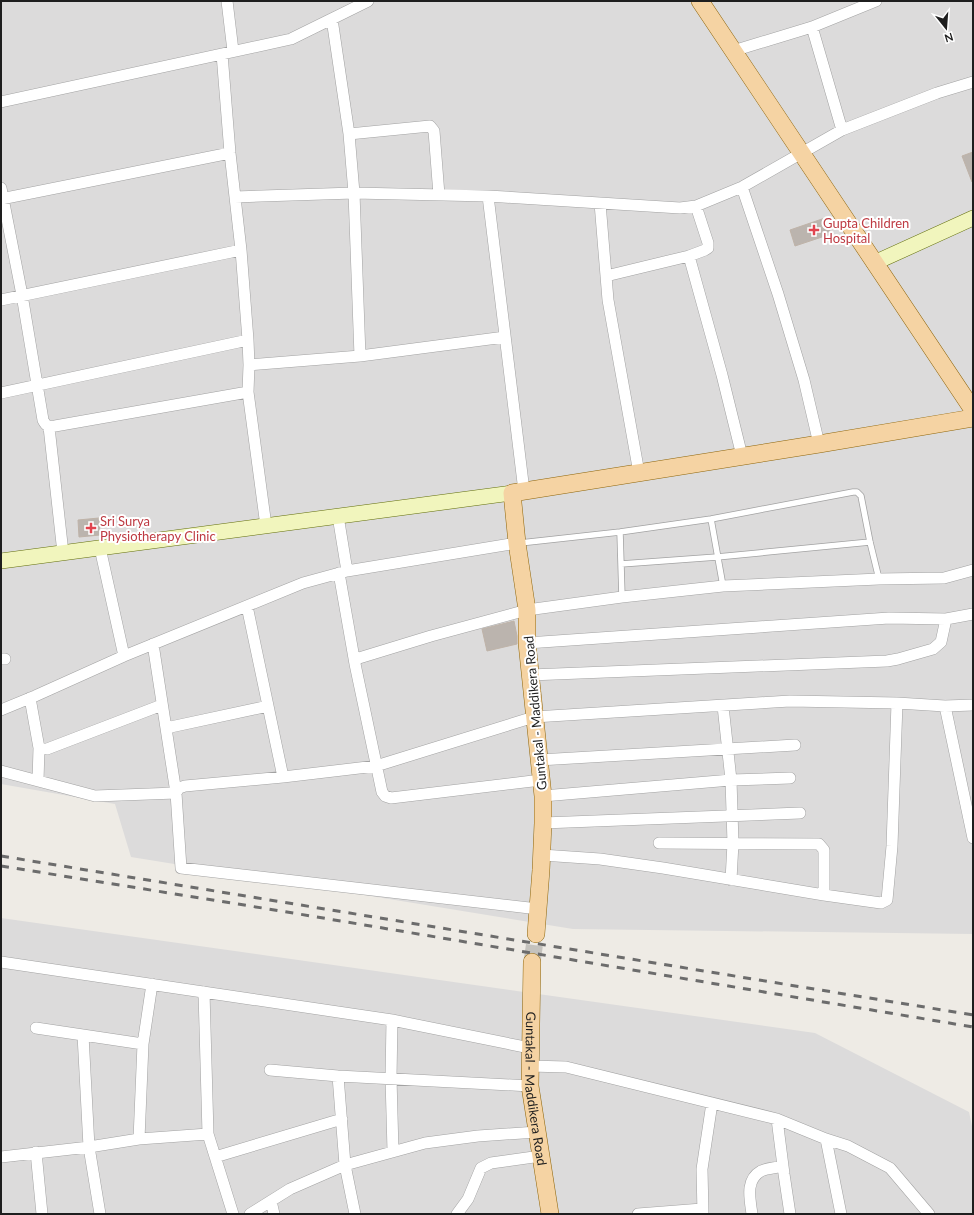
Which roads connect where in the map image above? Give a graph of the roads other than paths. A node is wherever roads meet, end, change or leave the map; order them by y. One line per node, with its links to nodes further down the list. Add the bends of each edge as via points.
1 (227, 1): 8 (street)
2 (368, 1): 5 (street)
3 (700, 1): 7 (main road)
4 (876, 1): 6 (street)
5 (332, 19): 8 (street, via 291,39); 12 (street)
6 (812, 27): 7 (street); 11 (street)
7 (733, 51): 14 (main road)
8 (227, 52): 10 (street); 13 (street)
9 (973, 82): 11 (street, via 937,93)
10 (1, 102)
11 (842, 130): 14 (street)
12 (348, 134): 16 (street); 17 (street, via 430,126 434,131)
13 (230, 153): 18 (street); 20 (street)
14 (802, 154): 15 (street); 26 (main road)
15 (742, 187): 22 (street); 40 (street, via 804,380)
16 (354, 193): 17 (street); 20 (street); 32 (street)
17 (438, 194): 19 (street)
18 (2, 195): 28 (street)
19 (488, 196): 21 (street); 30 (street)
20 (235, 197): 24 (street)
21 (600, 202): 22 (street, via 680,208); 27 (street)
22 (696, 206): 25 (street, via 708,248)
23 (973, 218): 26 (street)
24 (241, 250): 28 (street); 31 (street)
25 (689, 256): 27 (street); 41 (street)
26 (874, 263): 37 (main road)
27 (606, 276): 42 (street)
28 (22, 295): 29 (street); 34 (street)
29 (1, 300)
30 (505, 337): 32 (street); 43 (street)
31 (248, 340): 33 (street); 34 (street)
32 (360, 356): 33 (street)
33 (249, 365): 35 (street)
34 (37, 385): 36 (street); 39 (street, via 43,420)
35 (248, 392): 39 (street); 46 (street)
36 (1, 393)
37 (973, 410)
38 (973, 418): 40 (main road)
39 (49, 427): 51 (street)
40 (819, 444): 41 (main road)
41 (742, 456): 42 (main road)
42 (638, 473): 43 (main road)
43 (518, 492): 44 (street); 49 (main road, Guntakal - Maddikera Road)
44 (338, 516): 46 (street); 56 (street)
45 (711, 519): 47 (lane); 48 (lane, via 858,492); 52 (lane)
46 (266, 526): 50 (street)
47 (620, 532): 49 (lane); 54 (lane)
48 (870, 542): 52 (lane); 57 (lane)
49 (517, 544): 56 (street); 61 (main road, Guntakal - Maddikera Road)
50 (100, 548): 51 (street); 66 (street)
51 (63, 553): 53 (street)
52 (717, 557): 54 (lane); 58 (lane)
53 (1, 561)
54 (621, 564): 59 (lane)
55 (973, 570): 57 (street, via 944,578)
56 (343, 572): 60 (street, via 303,583); 67 (street)
57 (879, 579): 58 (street)
58 (722, 586): 59 (street)
59 (622, 597): 61 (street)
60 (247, 606): 65 (street); 73 (street)
61 (526, 610): 64 (main road, Guntakal - Maddikera Road); 67 (street, via 359,658)
62 (973, 614): 63 (street)
63 (946, 619): 64 (street, via 890,618); 68 (street, via 941,642 933,649 886,661)
64 (527, 643): 68 (main road, Guntakal - Maddikera Road)
65 (153, 644): 66 (street); 71 (street)
66 (124, 656): 69 (street)
67 (355, 664): 83 (street)
68 (530, 674): 77 (main road, Guntakal - Maddikera Road)
69 (30, 698): 76 (street); 80 (street)
70 (897, 703): 74 (street, via 790,702); 75 (street); 99 (street, via 892,846 887,900 881,903)
71 (162, 705): 78 (street); 80 (street, via 47,749)
72 (973, 705): 75 (street)
73 (268, 706): 78 (street); 85 (street)
74 (723, 706): 77 (street); 81 (street)
75 (945, 706): 94 (street)
76 (1, 710)
77 (534, 717): 82 (main road, Guntakal - Maddikera Road); 83 (street)
78 (166, 728): 90 (street)
79 (795, 745): 81 (street)
80 (39, 748): 88 (street)
81 (728, 749): 82 (street); 87 (street)
82 (539, 760): 89 (main road, Guntakal - Maddikera Road)
83 (376, 766): 85 (street); 89 (street, via 382,792 391,798)
84 (1, 771): 88 (street)
85 (283, 777): 90 (street, via 185,786 179,788)
86 (790, 778): 87 (street)
87 (731, 780): 89 (street); 92 (street)
88 (38, 781): 90 (street, via 94,796)
89 (542, 788): 93 (main road, Guntakal - Maddikera Road)
90 (176, 793): 100 (street, via 181,868)
91 (800, 813): 92 (street)
92 (732, 816): 93 (street); 96 (street)
93 (543, 823): 97 (main road, Guntakal - Maddikera Road)
94 (973, 838)
95 (659, 843): 96 (street)
96 (733, 844): 98 (street); 99 (street, via 819,844 824,850)
97 (542, 856): 98 (street, via 600,859); 100 (main road, Guntakal - Maddikera Road)
98 (731, 880): 99 (street)
99 (824, 895)
100 (538, 909): 101 (main road, Guntakal - Maddikera Road)
101 (536, 934)
102 (1, 962): 104 (street)
103 (532, 962): 110 (main road, Guntakal - Maddikera Road)
104 (152, 984): 105 (street); 109 (street)
105 (204, 992): 106 (street); 120 (street)
106 (392, 1020): 110 (street); 114 (street)
107 (36, 1028): 108 (street)
108 (83, 1035): 109 (street); 123 (street)
109 (143, 1044): 121 (street)
110 (530, 1048): 111 (main road, Guntakal - Maddikera Road)
111 (530, 1066): 115 (main road, Guntakal - Maddikera Road); 116 (street, via 566,1067)
112 (270, 1070): 113 (street)
113 (338, 1076): 114 (street); 117 (street)
114 (391, 1078): 115 (street); 124 (street)
115 (530, 1086): 119 (main road, Guntakal - Maddikera Road)
116 (712, 1103): 118 (street); 132 (street, via 702,1169)
117 (342, 1119): 128 (street); 129 (street)
118 (777, 1119): 122 (street); 130 (street)
119 (537, 1132): 124 (street, via 425,1143); 126 (main road, Guntakal - Maddikera Road)
120 (208, 1134): 121 (street); 128 (street)
121 (139, 1139): 123 (street)
122 (826, 1139): 144 (street); 145 (street, via 848,1146 890,1168)
123 (89, 1148): 125 (street); 134 (street)
124 (393, 1151): 129 (street)
125 (36, 1152): 127 (street); 133 (street)
126 (541, 1156): 139 (street, via 485,1165 481,1168 471,1194); 140 (main road, Guntakal - Maddikera Road)
127 (1, 1157)
128 (215, 1157): 135 (street)
129 (345, 1164): 131 (street, via 290,1189); 138 (street)
130 (783, 1166): 142 (street, via 761,1172 752,1179 749,1192); 143 (street)
131 (271, 1201): 136 (street); 137 (street)
132 (702, 1211): 141 (street)
133 (42, 1214)
134 (100, 1214)
135 (233, 1214)
136 (250, 1214)
137 (274, 1214)
138 (355, 1214)
139 (457, 1214)
140 (550, 1214)
141 (638, 1214)
142 (752, 1214)
143 (790, 1214)
144 (841, 1214)
145 (929, 1214)

